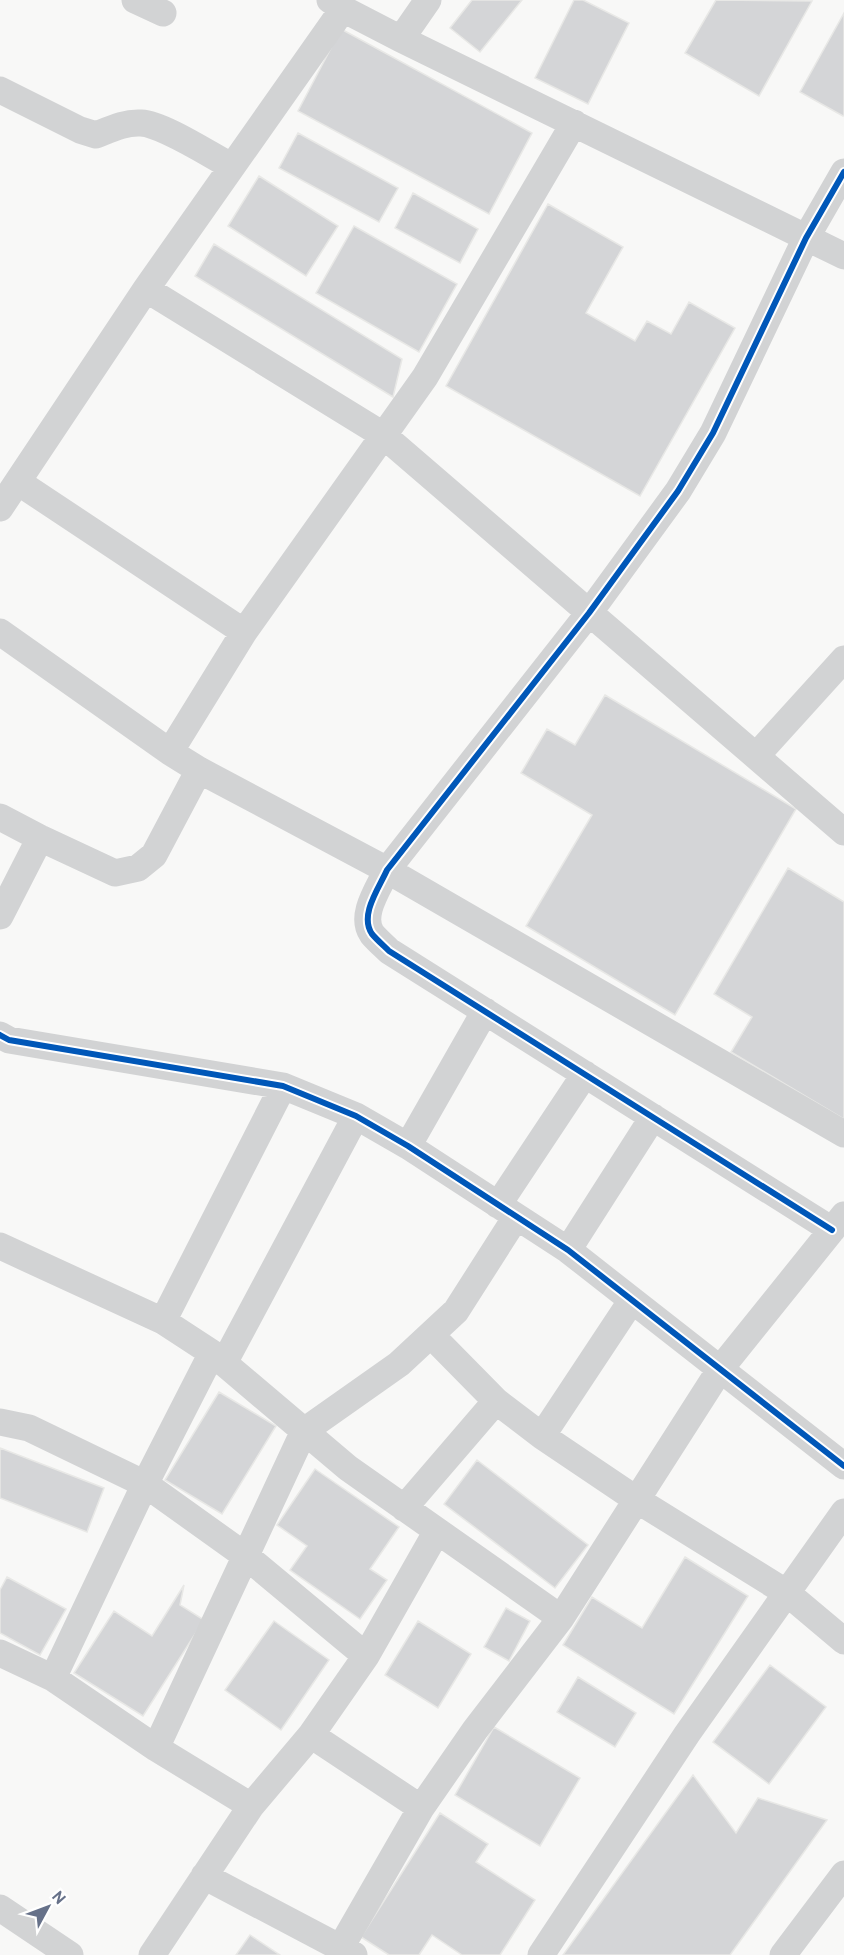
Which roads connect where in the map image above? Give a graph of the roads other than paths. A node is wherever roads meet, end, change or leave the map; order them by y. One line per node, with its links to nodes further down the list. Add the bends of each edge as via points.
1 (135, 0): 4 (street)
2 (428, 0): 5 (street)
3 (336, 5): 5 (street); 8 (street)
4 (163, 13)
5 (402, 39): 7 (street)
6 (0, 90): 8 (street, via 96,135 124,124 143,123 165,130)
7 (574, 123): 10 (street); 13 (street, via 425,377)
8 (231, 166): 12 (street)
9 (844, 172): 10 (street)
10 (806, 238): 11 (street); 16 (street, via 712,433 678,491)
11 (844, 256)
12 (146, 289): 13 (street); 14 (street)
13 (383, 435): 16 (street); 18 (street)
14 (18, 482): 15 (street); 18 (street)
15 (0, 508)
16 (589, 613): 21 (street); 26 (street)
17 (0, 632): 20 (street)
18 (244, 632): 20 (street)
19 (844, 659): 21 (street)
20 (170, 752): 22 (street)
21 (756, 756): 24 (street)
22 (199, 771): 25 (street, via 154,855 138,868 115,873); 26 (street)
23 (0, 817): 25 (street)
24 (844, 832)
25 (40, 838): 27 (street)
26 (387, 870): 28 (street, via 368,912 368,926 373,934 389,951); 34 (street)
27 (0, 916)
28 (485, 1011): 30 (street); 35 (street)
29 (3, 1046): 31 (street)
30 (585, 1074): 33 (street); 36 (street)
31 (283, 1086): 32 (street); 41 (street)
32 (356, 1116): 35 (street); 43 (street)
33 (653, 1117): 37 (street); 39 (street)
34 (844, 1134)
35 (408, 1146): 36 (street)
36 (507, 1211): 39 (street); 42 (street, via 456,1311)
37 (838, 1223): 44 (street)
38 (0, 1246): 41 (street)
39 (567, 1250): 40 (street)
40 (632, 1300): 44 (street); 48 (street)
41 (163, 1321): 43 (street)
42 (431, 1335): 45 (street); 47 (street, via 399,1364)
43 (218, 1358): 47 (street); 50 (street)
44 (721, 1368): 49 (street); 51 (street)
45 (496, 1401): 48 (street); 52 (street)
46 (0, 1422): 50 (street, via 29,1428)
47 (304, 1431): 52 (street); 55 (street)
48 (542, 1436): 51 (street)
49 (844, 1466)
50 (145, 1484): 55 (street); 61 (street)
51 (636, 1500): 56 (street); 57 (street)
52 (404, 1508): 54 (street)
53 (844, 1512): 56 (street)
54 (437, 1531): 57 (street); 60 (street)
55 (247, 1557): 60 (street); 63 (street)
56 (787, 1593): 58 (street); 72 (street, via 687,1734)
57 (561, 1618): 65 (street)
58 (844, 1641)
59 (0, 1653): 61 (street)
60 (366, 1656): 62 (street)
61 (53, 1678): 63 (street)
62 (311, 1734): 64 (street); 65 (street)
63 (156, 1749): 64 (street)
64 (252, 1806): 67 (street)
65 (421, 1808): 69 (street)
66 (844, 1874): 73 (street)
67 (204, 1876): 69 (street); 71 (street)
68 (0, 1908): 70 (street)
69 (348, 1951)
70 (70, 1955)
71 (152, 1955)
72 (541, 1955)
73 (783, 1955)

